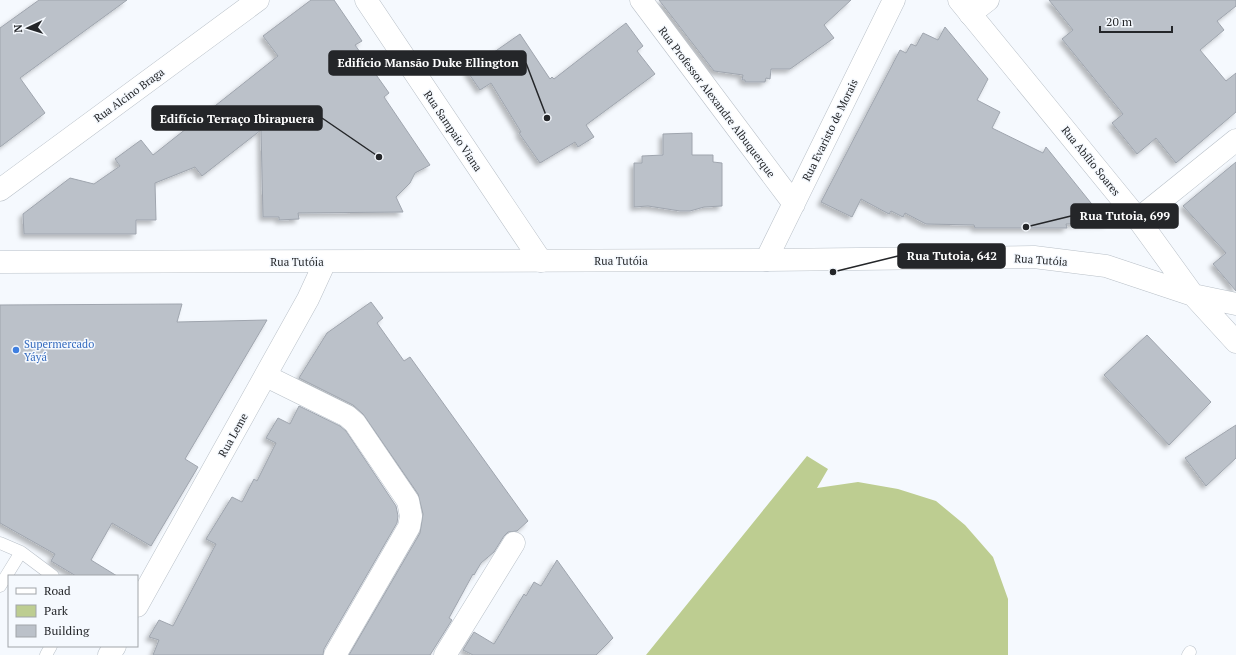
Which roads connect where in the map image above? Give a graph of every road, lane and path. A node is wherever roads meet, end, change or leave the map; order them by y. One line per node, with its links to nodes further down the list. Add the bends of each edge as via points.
1 (258, 0): 8 (street, Rua Alcino Braga)
2 (366, 0): 13 (street, Rua Sampaio Viana)
3 (641, 0): 9 (street, Rua Professor Alexandre Albuquerque)
4 (894, 0): 9 (street, Rua Evaristo de Morais)
5 (988, 0): 6 (street)
6 (965, 7): 10 (street, Rua Abílio Soares)
7 (1236, 140): 10 (street)
8 (0, 190)
9 (794, 204): 11 (street, Rua Evaristo de Morais)
10 (1138, 219): 15 (street, Rua Abílio Soares)
11 (766, 260): 13 (street, Rua Tutóia); 15 (street, Rua Tutóia, via 1034,257 1106,266)
12 (1, 261): 14 (street, Rua Tutóia)
13 (541, 261): 14 (street, Rua Tutóia)
14 (324, 262): 18 (street, Rua Leme, via 308,300)
15 (1193, 295): 16 (street, Rua Tutóia); 17 (street, Rua Abílio Soares)
16 (1236, 304)
17 (1236, 342)
18 (266, 376): 24 (street, Rua Leme); 25 (street, via 347,416 355,423 408,501 411,516 409,527)
19 (0, 543): 21 (lane)
20 (514, 543): 26 (street)
21 (21, 552): 22 (lane); 23 (lane)
22 (52, 575)
23 (0, 586)
24 (138, 604)
25 (335, 655)
26 (445, 655)

